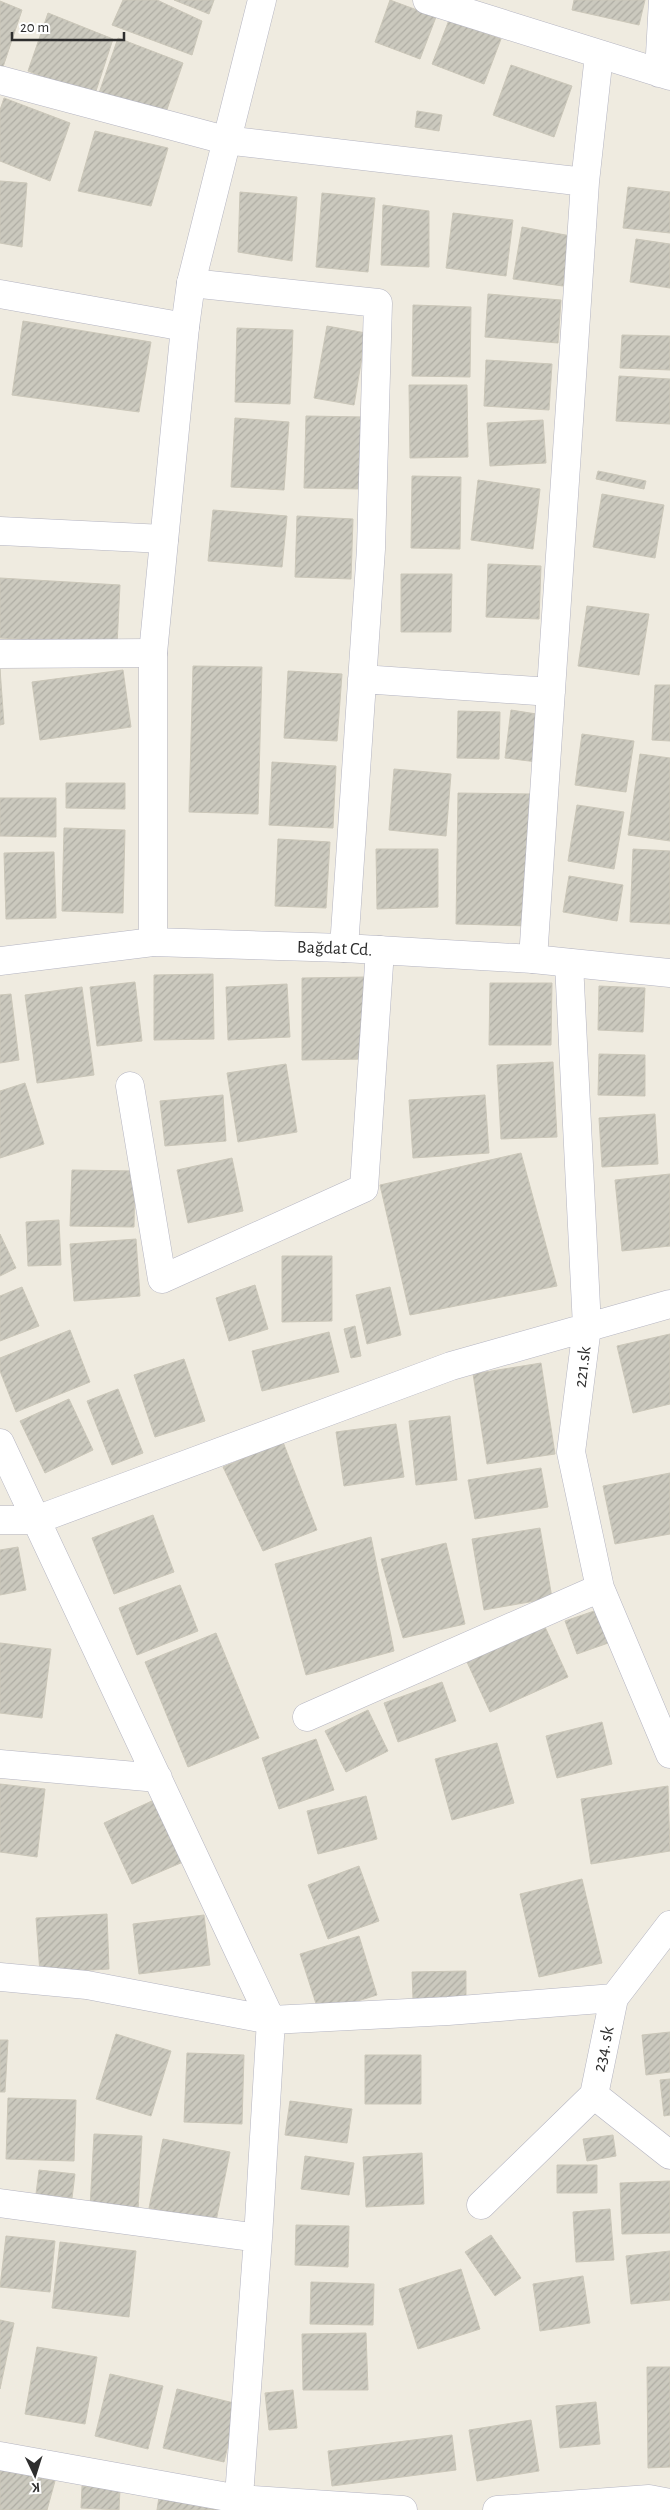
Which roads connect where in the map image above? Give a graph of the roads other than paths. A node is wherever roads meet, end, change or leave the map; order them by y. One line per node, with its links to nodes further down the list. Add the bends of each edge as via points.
1 (262, 0): 7 (street)
2 (427, 0): 4 (street)
3 (663, 0): 5 (street)
4 (599, 55): 5 (street); 8 (street)
5 (665, 74)
6 (0, 80): 7 (street)
7 (226, 140): 8 (street); 9 (street)
8 (585, 182): 17 (street)
9 (191, 283): 11 (street); 16 (street, via 378,303 372,549)
10 (0, 294): 11 (street)
11 (185, 326): 13 (street)
12 (0, 531): 13 (street)
13 (164, 539): 14 (street)
14 (153, 653): 15 (street); 18 (street)
15 (0, 654)
16 (362, 679): 17 (street); 19 (street)
17 (551, 692): 21 (street)
18 (153, 942): 19 (street, Bağdat Cd.); 22 (street, Bağdat Cd.)
19 (344, 948): 20 (street, Bağdat Cd.)
20 (380, 950): 21 (street, Bağdat Cd.); 25 (street, via 364,1188 162,1279)
21 (533, 959): 23 (street, Bağdat Cd.)
22 (0, 961)
23 (569, 963): 24 (street, Bağdat Cd.); 27 (street, 221.sk)
24 (670, 973)
25 (130, 1086)
26 (670, 1304): 27 (street)
27 (586, 1327): 30 (street, via 451,1366); 31 (street, 221.sk, via 571,1452)
28 (0, 1443): 30 (street)
29 (0, 1520): 30 (street)
30 (36, 1520): 35 (street)
31 (600, 1588): 32 (street); 33 (street, 221.sk)
32 (307, 1716)
33 (670, 1754)
34 (0, 1764): 35 (street)
35 (158, 1778): 39 (street)
36 (670, 1925): 38 (street, 234. sk)
37 (0, 1977): 39 (street, via 87,1985)
38 (614, 1998): 39 (street); 40 (street, 234. sk)
39 (271, 2020): 44 (street)
40 (594, 2095): 41 (street, 234. sk); 43 (street)
41 (670, 2155)
42 (0, 2203): 44 (street)
43 (481, 2205)
44 (258, 2238): 47 (street)
45 (0, 2456): 47 (street)
46 (670, 2503): 49 (street, via 650,2499)
47 (238, 2504): 48 (street)
48 (404, 2510)
49 (497, 2510)

